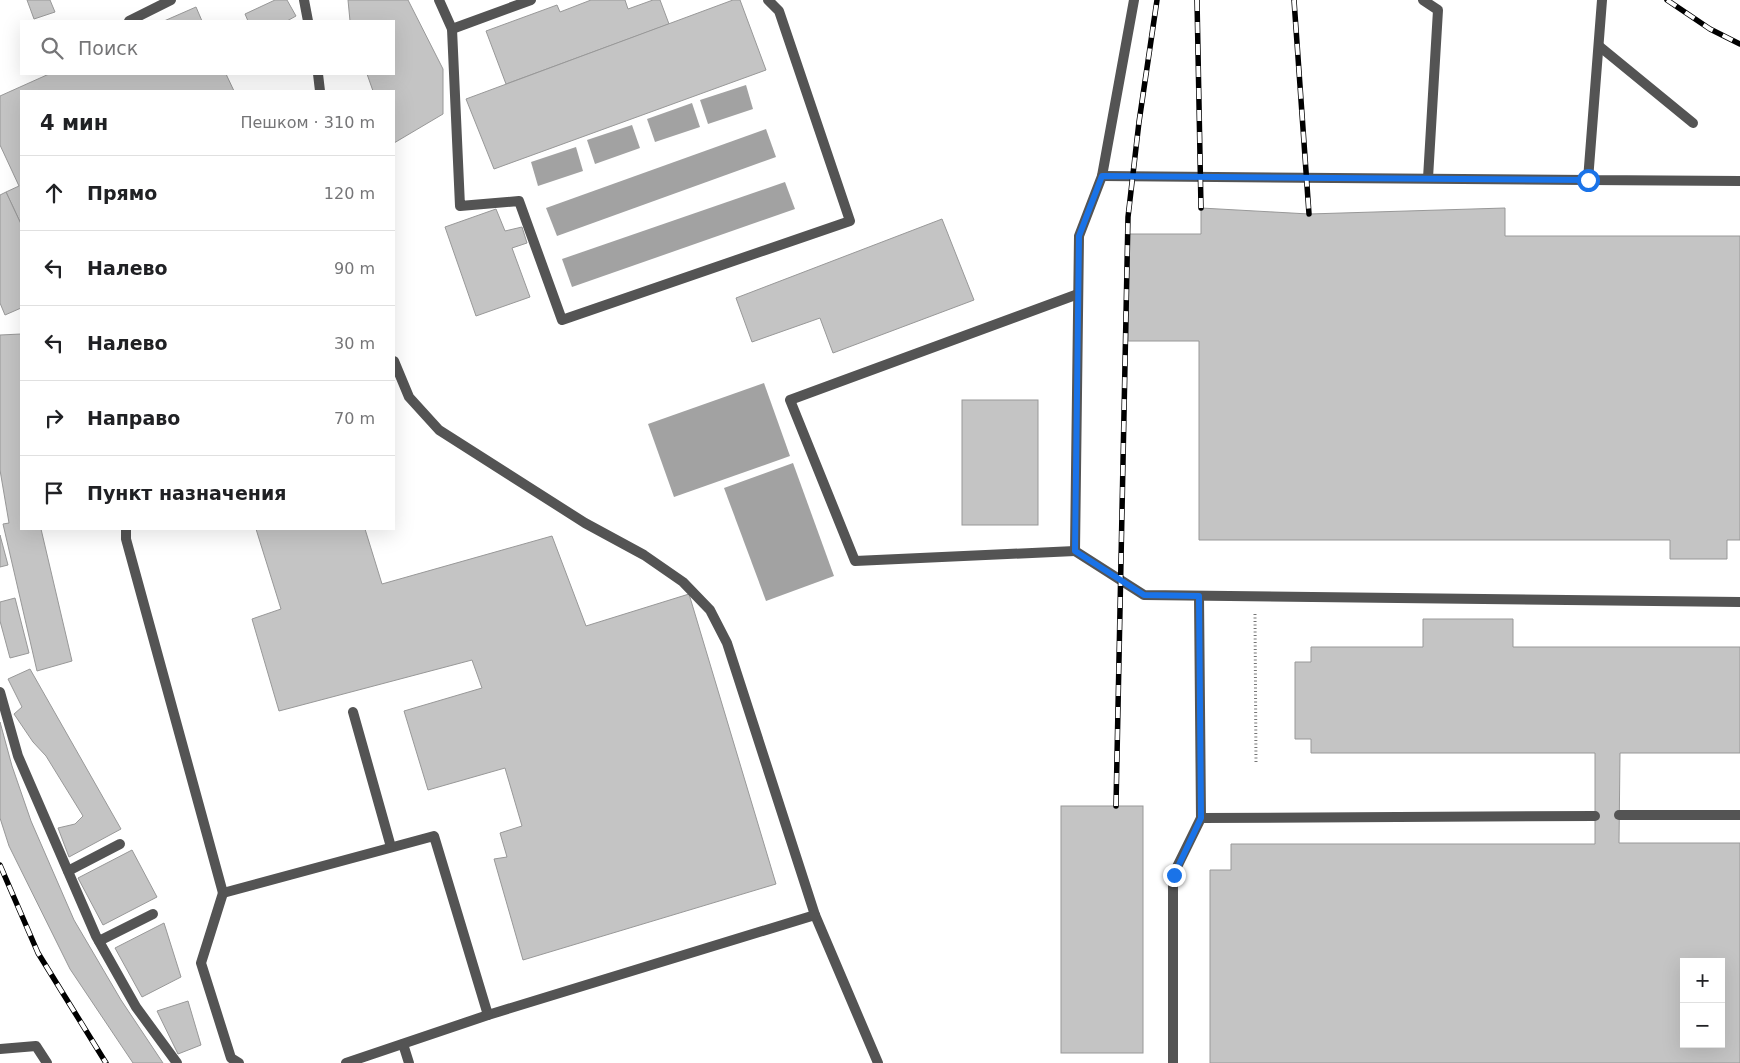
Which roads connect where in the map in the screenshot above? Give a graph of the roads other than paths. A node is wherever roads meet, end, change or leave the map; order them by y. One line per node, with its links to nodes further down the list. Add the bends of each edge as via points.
1 (170, 0): 9 (lane)
2 (304, 0): 10 (lane)
3 (439, 0): 11 (lane)
4 (530, 0): 11 (lane)
5 (768, 0): 11 (lane, via 779,11 850,221 562,320 518,201 460,206)
6 (1134, 0): 16 (lane)
7 (1423, 0): 17 (lane, via 1438,10)
8 (1602, 0): 12 (lane)
9 (131, 20)
10 (308, 20)
11 (452, 29)
12 (1599, 46): 15 (lane); 18 (lane)
13 (318, 75): 14 (lane)
14 (320, 90)
15 (1693, 123)
16 (1102, 176): 17 (lane); 20 (lane, via 1079,236)
17 (1428, 178): 18 (lane)
18 (1588, 180): 19 (lane)
19 (1740, 181)
20 (1078, 294): 23 (lane); 23 (lane, via 790,400 855,560)
21 (395, 362): 37 (lane, via 409,397 439,430 585,523 644,556 683,582 710,610 727,642)
22 (126, 530): 35 (lane)
23 (1075, 551): 24 (lane, via 1144,595)
24 (1199, 596): 25 (lane); 31 (lane)
25 (1740, 602)
26 (0, 692): 34 (lane, via 18,756)
27 (353, 712): 33 (lane)
28 (1619, 815): 29 (lane)
29 (1740, 815)
30 (1595, 816): 31 (lane)
31 (1201, 818): 48 (lane, via 1174,875)
32 (120, 844): 34 (lane)
33 (391, 847): 35 (lane); 39 (lane, via 434,836)
34 (68, 871): 38 (lane)
35 (223, 893): 44 (lane, via 201,963 231,1058)
36 (153, 914): 38 (lane)
37 (814, 915): 39 (lane); 47 (lane)
38 (99, 941): 43 (lane, via 136,1007)
39 (488, 1015): 40 (lane)
40 (403, 1044): 45 (lane); 46 (lane)
41 (0, 1050): 42 (lane, via 36,1046)
42 (47, 1063)
43 (177, 1063)
44 (239, 1063)
45 (346, 1063)
46 (409, 1063)
47 (878, 1063)
48 (1174, 1063)

